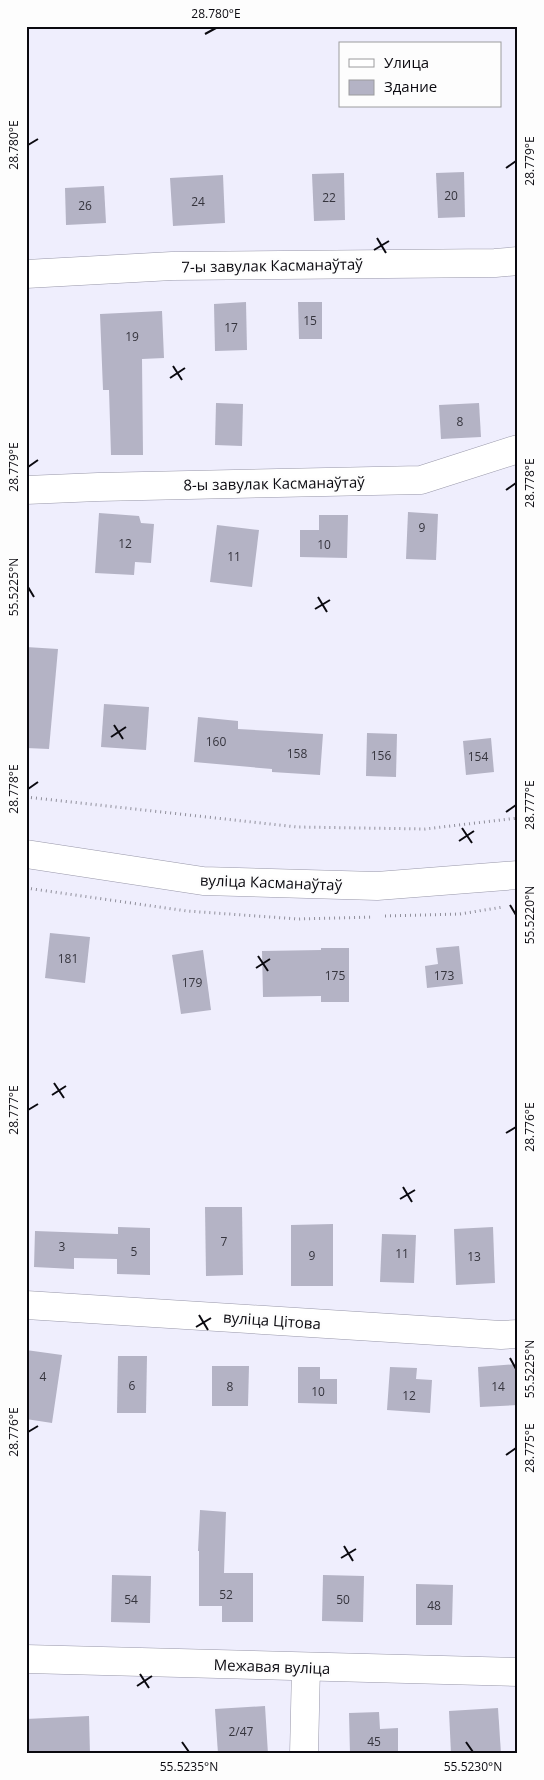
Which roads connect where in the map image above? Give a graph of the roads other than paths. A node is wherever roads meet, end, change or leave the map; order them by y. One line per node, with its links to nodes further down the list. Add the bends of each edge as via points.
1 (518, 261): 2 (street, 7-ы завулак Касманаўтаў, via 172,266)
2 (26, 274)
3 (518, 449): 4 (street, 8-ы завулак Касманаўтаў, via 421,480)
4 (26, 490)
5 (26, 854): 6 (street, вуліца Касманаўтаў, via 204,881 377,886)
6 (518, 875)
7 (26, 1305): 8 (street, вуліца Цітова)
8 (518, 1334)
9 (26, 1659): 10 (street, Межавая вуліца)
10 (306, 1667): 11 (street, Межавая вуліца); 12 (street)
11 (518, 1672)
12 (304, 1754)

